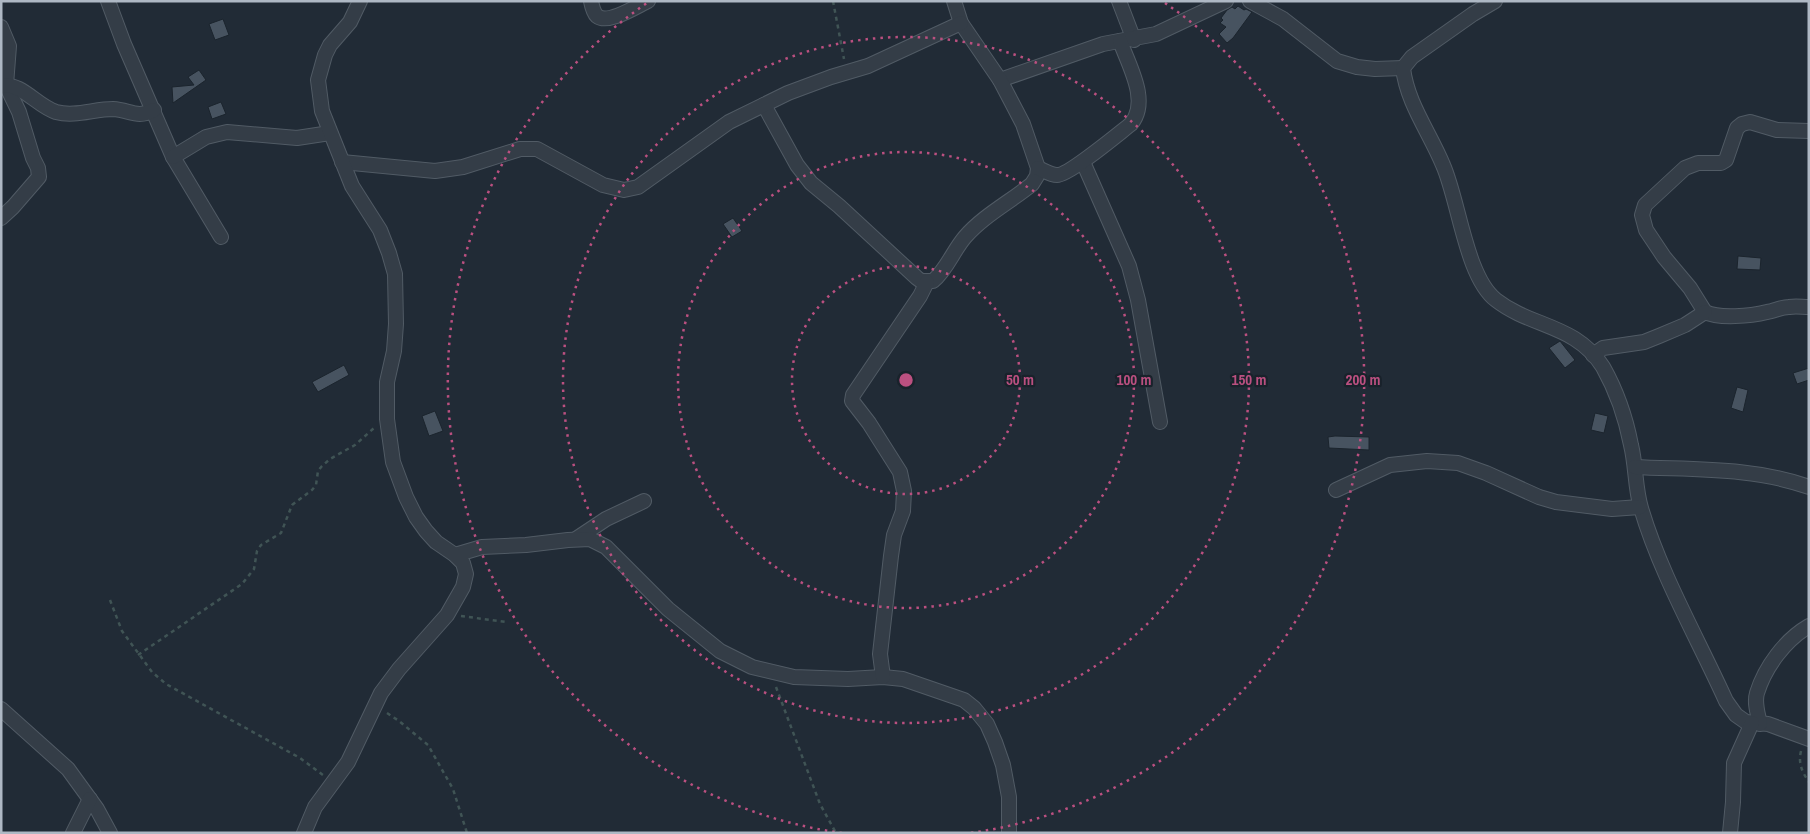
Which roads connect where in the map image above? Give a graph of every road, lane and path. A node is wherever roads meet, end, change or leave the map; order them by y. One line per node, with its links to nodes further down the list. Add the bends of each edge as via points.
1 (108, 1): 19 (street)
2 (360, 1): 21 (street, via 350,22 330,45 318,80 322,111)
3 (591, 1): 4 (street, via 596,14 606,19)
4 (648, 1)
5 (833, 1): 15 (path)
6 (954, 1): 11 (street)
7 (1119, 1): 13 (street)
8 (1250, 1): 14 (street, via 1283,19 1337,61 1375,69)
9 (1495, 1): 14 (street, via 1412,57)
10 (1222, 2): 13 (street, via 1156,34)
11 (961, 23): 15 (street); 16 (street)
12 (1, 27): 17 (street, via 9,46)
13 (1127, 40): 16 (street, via 1103,44); 24 (street, via 1140,103 1137,117)
14 (1403, 68): 31 (street, via 1421,122 1444,165 1470,256 1483,284 1495,299 1515,313 1568,333)
15 (847, 73): 18 (street)
16 (1000, 80): 25 (street, via 1023,124)
17 (4, 85): 19 (street, via 16,88 57,112 115,109 142,115); 26 (street, via 19,112 39,177)
18 (764, 105): 23 (street, via 730,122 638,187 624,190 603,185 537,149 529,148 463,168 435,171); 28 (street, via 797,165 811,183 917,278)
19 (154, 110): 22 (street)
20 (1809, 131): 30 (street, via 1777,130 1750,122 1742,124 1737,128 1726,160 1685,168 1645,205 1642,215 1646,230)
21 (330, 133): 22 (street, via 297,138 227,132 206,137); 23 (street)
22 (173, 157): 27 (street)
23 (342, 162): 32 (street, via 352,186 380,230 395,274 396,324)
24 (1083, 162): 25 (street, via 1056,175); 33 (street, via 1129,266)
25 (1038, 168): 28 (street, via 1032,184 976,226 964,238 939,276)
26 (1, 218)
27 (221, 237)
28 (927, 282): 47 (street, via 852,400 900,472 904,491 903,510 891,556 880,654)
29 (1809, 307): 30 (street, via 1722,316)
30 (1705, 312): 31 (street, via 1685,325 1644,342 1603,348)
31 (1593, 354): 34 (street, via 1618,400)
32 (387, 419): 40 (street, via 393,462 416,517 436,542); 45 (path, via 322,466 316,485 292,505 281,533 257,550 254,569 242,584)
33 (1160, 422)
34 (1634, 467): 35 (street, via 1732,471 1788,480); 38 (street)
35 (1809, 487)
36 (1336, 490): 38 (street, via 1390,465 1427,461 1458,464 1556,502 1612,509)
37 (644, 501): 39 (street, via 606,519)
38 (1640, 507): 50 (street, via 1669,580 1726,701 1736,715 1746,722)
39 (576, 539): 40 (street, via 482,547); 46 (street, via 590,539 606,547 668,609 720,651)
40 (456, 555): 42 (street, via 466,574 463,587)
41 (110, 600): 45 (path, via 122,631)
42 (447, 615): 43 (path); 48 (street, via 389,681)
43 (506, 622)
44 (1809, 626): 50 (street, via 1798,632 1782,649 1765,674 1756,698)
45 (138, 655): 52 (path, via 166,684 300,758)
46 (770, 672): 47 (street, via 794,677 848,680); 59 (path, via 820,804)
47 (883, 677): 60 (street, via 903,679 964,700 987,724 1003,765 1009,797)
48 (375, 705): 52 (street, via 348,762); 58 (path, via 428,745 453,789)
49 (1, 710): 54 (street, via 68,769)
50 (1756, 723): 51 (street); 61 (street, via 1734,763)
51 (1808, 738): 53 (path, via 1799,761)
52 (332, 782): 57 (street)
53 (1809, 782)
54 (90, 799): 55 (street); 56 (street)
55 (73, 833)
56 (110, 833)
57 (304, 833)
58 (467, 833)
59 (836, 833)
60 (1009, 833)
61 (1730, 833)

